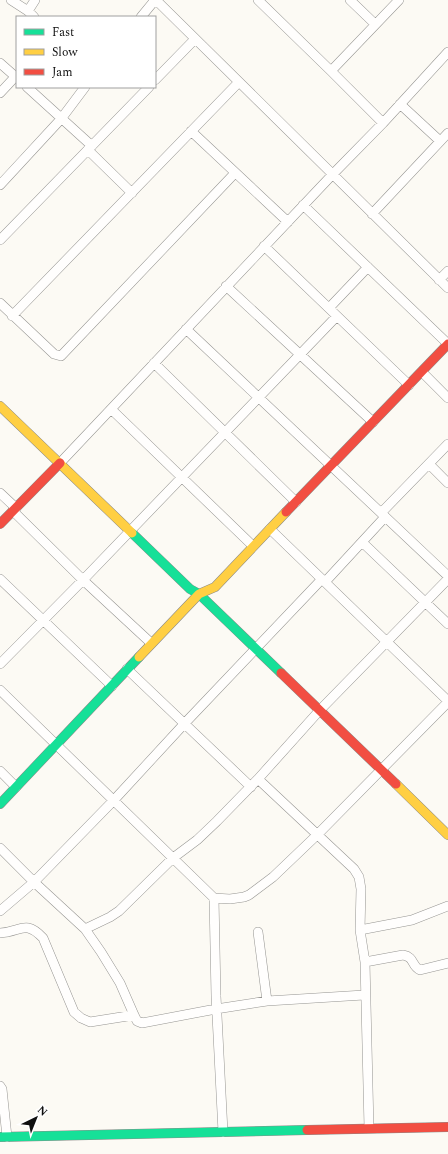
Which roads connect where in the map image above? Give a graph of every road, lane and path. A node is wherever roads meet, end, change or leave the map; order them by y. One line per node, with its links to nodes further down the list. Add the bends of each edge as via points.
1 (11, 0): 7 (street)
2 (35, 0): 7 (street)
3 (156, 0): 8 (street); 10 (street)
4 (258, 0): 13 (street)
5 (350, 0): 9 (street)
6 (399, 0): 9 (street)
7 (31, 14)
8 (143, 16)
9 (375, 24): 13 (street)
10 (195, 39): 15 (street); 16 (street)
11 (448, 52): 21 (street)
12 (0, 62): 14 (street)
13 (332, 71): 23 (street)
14 (16, 77): 20 (street)
15 (156, 79)
16 (239, 82): 24 (street); 29 (street)
17 (28, 88): 22 (street)
18 (84, 88): 22 (street)
19 (147, 88): 27 (street)
20 (0, 93)
21 (400, 104): 23 (street); 26 (street)
22 (61, 119): 27 (street); 30 (street)
23 (383, 123): 29 (street)
24 (191, 131): 28 (street); 31 (street)
25 (448, 132): 26 (street)
26 (440, 141): 33 (street)
27 (90, 148): 31 (street); 35 (street)
28 (235, 173): 34 (street); 44 (street, via 61,356 54,354)
29 (332, 175): 32 (street); 33 (street)
30 (0, 186)
31 (132, 193): 44 (street)
32 (303, 205): 34 (street); 37 (street)
33 (372, 214): 39 (street)
34 (288, 222): 36 (street)
35 (0, 240)
36 (264, 246): 40 (street); 43 (street)
37 (368, 267): 43 (street); 47 (street)
38 (448, 271): 39 (street)
39 (440, 280): 41 (street)
40 (226, 286): 46 (street); 48 (street)
41 (448, 288)
42 (0, 303): 44 (street)
43 (329, 308): 45 (street)
44 (12, 316)
45 (337, 316): 48 (street); 51 (street)
46 (186, 329): 49 (street); 52 (street)
47 (448, 344): 50 (street)
48 (300, 354): 52 (street); 56 (street)
49 (154, 363): 55 (street); 57 (street)
50 (422, 372): 51 (street); 53 (street)
51 (409, 385): 56 (street)
52 (258, 397): 57 (street); 61 (street)
53 (448, 398)
54 (0, 406): 59 (street)
55 (111, 409): 59 (street); 62 (street)
56 (373, 422): 61 (street)
57 (224, 432): 62 (street); 65 (street)
58 (448, 444): 60 (street)
59 (60, 463): 66 (street); 70 (street)
60 (428, 464): 63 (street); 67 (street)
61 (331, 466): 65 (street); 67 (street)
62 (181, 477): 70 (street); 72 (street)
63 (448, 483)
64 (0, 493): 66 (street)
65 (296, 502): 69 (street)
66 (14, 510): 68 (street); 75 (street)
67 (383, 515): 71 (street); 74 (street)
68 (0, 524)
69 (270, 529): 72 (street); 76 (street)
70 (129, 531): 75 (street); 77 (street, via 190,589)
71 (362, 542): 76 (street); 78 (street)
72 (253, 546): 77 (street, via 215,587)
73 (0, 578): 79 (street)
74 (448, 578): 78 (street)
75 (83, 580): 79 (street); 82 (street)
76 (323, 581): 81 (street); 83 (street)
77 (199, 594): 82 (street); 83 (street)
78 (425, 602): 80 (street); 81 (street)
79 (43, 620): 84 (street); 86 (street)
80 (448, 624)
81 (386, 641): 88 (street); 89 (street)
82 (151, 644): 85 (street)
83 (256, 649): 89 (street); 90 (street)
84 (0, 664)
85 (127, 669): 86 (street); 90 (street)
86 (112, 686): 91 (street)
87 (0, 690): 91 (street)
88 (448, 701): 93 (street)
89 (319, 711): 93 (street); 94 (street)
90 (185, 723): 96 (street); 97 (street)
91 (57, 745): 95 (street); 97 (street)
92 (0, 770): 95 (street)
93 (381, 770): 99 (street); 100 (street)
94 (258, 779): 96 (street); 100 (street)
95 (16, 787): 98 (street)
96 (251, 787): 102 (street, via 212,826)
97 (114, 800): 102 (street); 103 (street)
98 (0, 804)
99 (446, 829)
100 (317, 835): 104 (street, via 273,877 249,895 230,899); 108 (street, via 354,869 359,877 362,888)
101 (0, 848): 103 (street)
102 (173, 858): 104 (street); 107 (street, via 119,911)
103 (34, 882): 106 (street); 107 (street)
104 (214, 898): 115 (street)
105 (448, 906): 108 (street, via 412,920)
106 (0, 911)
107 (85, 929): 116 (street, via 120,982)
108 (360, 930): 111 (street)
109 (258, 932): 114 (street)
110 (0, 933): 116 (street, via 25,928 34,929 38,933 74,1012 81,1018 90,1022)
111 (365, 962): 112 (street, via 403,955 411,958 420,970); 113 (street)
112 (448, 963)
113 (364, 995): 114 (street); 119 (street)
114 (267, 1001): 115 (street)
115 (216, 1009): 116 (street, via 142,1023 137,1021); 120 (street)
116 (134, 1015)
117 (0, 1086): 121 (street)
118 (448, 1127): 119 (street)
119 (369, 1128): 120 (street)
120 (223, 1132): 121 (street)
121 (4, 1137)

